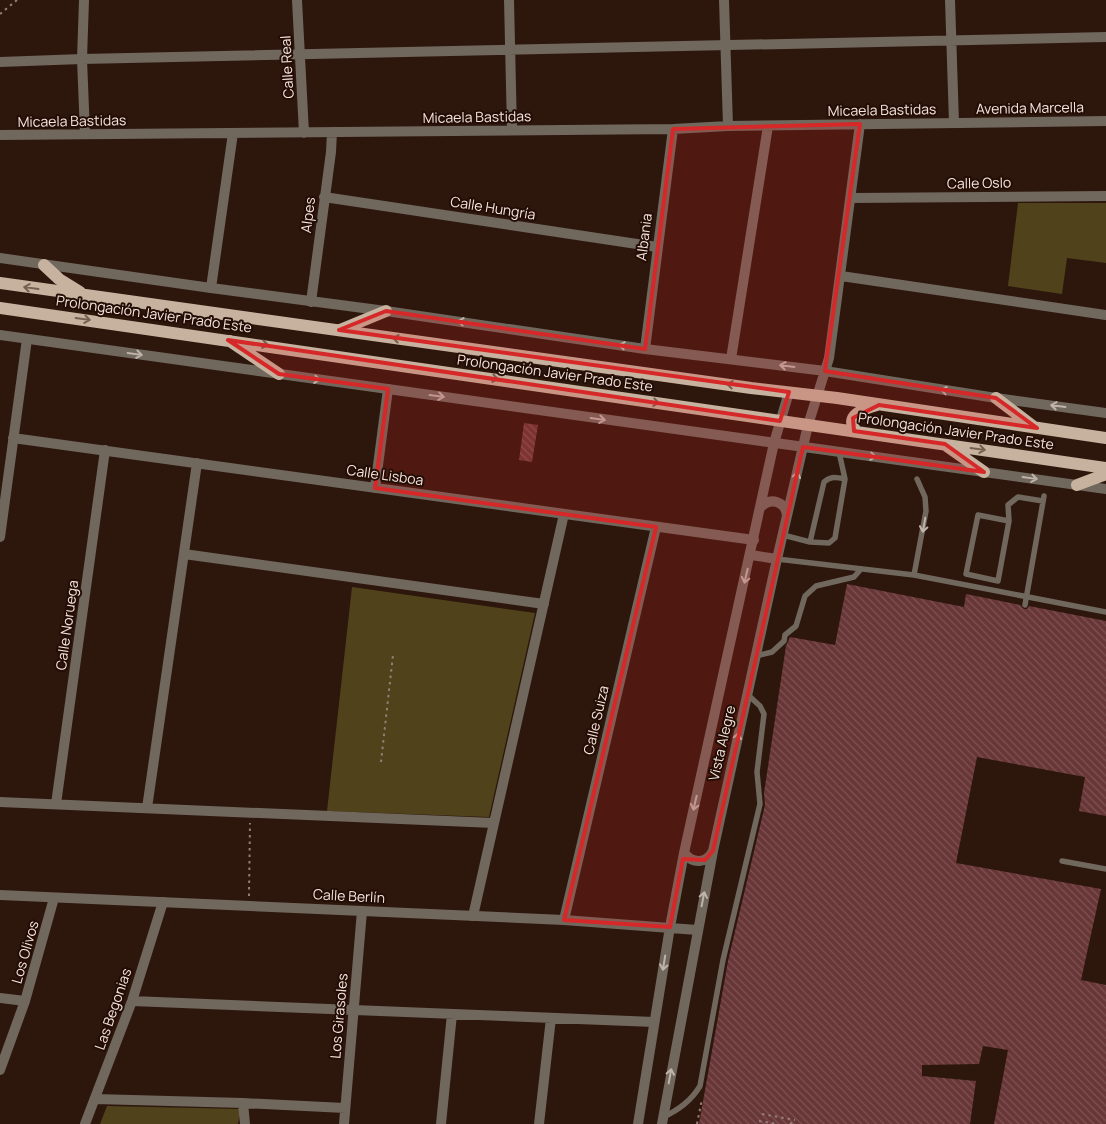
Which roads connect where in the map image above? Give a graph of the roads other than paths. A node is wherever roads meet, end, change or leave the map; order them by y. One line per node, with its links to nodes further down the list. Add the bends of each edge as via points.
1 (84, 0): 11 (street)
2 (297, 0): 10 (street, Calle Real)
3 (509, 0): 9 (street)
4 (724, 0): 8 (street)
5 (950, 0): 7 (street)
6 (1106, 37): 7 (street)
7 (951, 41): 8 (street); 14 (street)
8 (726, 46): 9 (street); 16 (street)
9 (510, 51): 10 (street); 19 (street)
10 (300, 55): 11 (street); 22 (street, Calle Real)
11 (82, 59): 12 (street); 23 (street)
12 (0, 62)
13 (1106, 121): 14 (street, Avenida Marcella)
14 (954, 123): 15 (street, Micaela Bastidas)
15 (860, 124): 17 (street, Micaela Bastidas); 27 (street, Vista Alegre)
16 (728, 126): 17 (street, Micaela Bastidas); 18 (street, Micaela Bastidas)
17 (768, 126): 44 (street)
18 (673, 129): 19 (street, Micaela Bastidas); 28 (street, Albania)
19 (512, 130): 20 (street, Micaela Bastidas)
20 (332, 132): 22 (street, Micaela Bastidas); 26 (street, Alpes)
21 (233, 133): 22 (street, Micaela Bastidas); 23 (street, Micaela Bastidas); 33 (street)
22 (304, 133)
23 (85, 134): 24 (street, Micaela Bastidas)
24 (0, 135)
25 (1106, 196): 27 (street, Calle Oslo)
26 (324, 197): 28 (street, Calle Hungría); 35 (street, Alpes)
27 (851, 198): 31 (street, Vista Alegre)
28 (657, 247): 43 (street, Albania)
29 (0, 258): 30 (street)
30 (44, 265): 33 (street); 34 (main road)
31 (841, 276): 38 (street); 45 (street, Vista Alegre)
32 (0, 283): 34 (main road, Prolongación Javier Prado Este, one-way to 32)
33 (211, 288): 35 (street)
34 (87, 296): 39 (main road, Prolongación Javier Prado Este)
35 (311, 302): 37 (street)
36 (0, 308): 42 (main road, Prolongación Javier Prado Este, one-way to 42)
37 (386, 311): 39 (main road); 43 (street, one-way to 37)
38 (1106, 314)
39 (339, 330): 48 (main road, Prolongación Javier Prado Este, one-way to 39)
40 (0, 335): 41 (street)
41 (27, 339): 46 (street, one-way to 46); 57 (street)
42 (228, 340): 46 (main road); 53 (main road, Prolongación Javier Prado Este, one-way to 53)
43 (645, 349): 44 (street)
44 (731, 359): 45 (street, one-way to 44)
45 (825, 371): 49 (street, Vista Alegre); 50 (street, one-way to 45)
46 (279, 374): 47 (street, one-way to 47)
47 (388, 389): 59 (street, one-way to 59); 71 (street)
48 (788, 392): 49 (main road, Prolongación Javier Prado Este); 53 (street, Vista Alegre)
49 (817, 396): 51 (main road, Prolongación Javier Prado Este); 54 (street, Vista Alegre)
50 (996, 398): 52 (street, one-way to 50); 55 (main road)
51 (879, 404): 55 (main road, Prolongación Javier Prado Este); 56 (main road, via 856,414 853,422)
52 (1106, 413)
53 (780, 420): 54 (main road, Prolongación Javier Prado Este); 59 (street, Vista Alegre)
54 (808, 425): 56 (main road, Prolongación Javier Prado Este); 61 (street, Vista Alegre)
55 (1036, 428): 58 (main road, Prolongación Javier Prado Este)
56 (857, 432): 60 (main road, Prolongación Javier Prado Este)
57 (13, 438): 62 (street, Calle Lisboa); 79 (street)
58 (1106, 438)
59 (774, 443): 61 (street); 73 (street, Vista Alegre)
60 (945, 444): 65 (main road, Prolongación Javier Prado Este, one-way to 65); 66 (main road)
61 (803, 447): 63 (street); 75 (street, Vista Alegre, one-way to 61)
62 (104, 450): 64 (street, Calle Lisboa); 94 (street, Calle Noruega)
63 (839, 452): 66 (street, one-way to 66); 69 (lane)
64 (197, 463): 71 (street, Calle Lisboa); 82 (street)
65 (1106, 468)
66 (984, 472): 70 (street, one-way to 70)
67 (1106, 474): 70 (main road)
68 (917, 478): 86 (lane, one-way to 86, via 926,511)
69 (845, 479): 81 (lane, via 835,477 824,482); 81 (lane, via 835,538 829,543)
70 (1077, 484): 72 (street)
71 (375, 488): 74 (street, Calle Lisboa)
72 (1106, 489)
73 (761, 507): 75 (street, via 775,501 785,508); 80 (street, Vista Alegre)
74 (564, 514): 77 (street, Calle Lisboa); 88 (street)
75 (787, 515): 78 (street, Vista Alegre)
76 (1009, 521): 76 (lane, via 978,515 966,574 998,581); 87 (lane, via 1008,505 1018,497 1044,499)
77 (656, 527): 80 (street, Calle Lisboa); 106 (street, Calle Suiza)
78 (783, 535): 81 (lane); 84 (street, Vista Alegre)
79 (0, 537)
80 (754, 540): 83 (street, Vista Alegre)
81 (810, 542)
82 (184, 554): 88 (street); 95 (street)
83 (751, 555): 84 (street); 98 (street, Vista Alegre, one-way to 98)
84 (777, 559): 85 (lane); 91 (street, Vista Alegre)
85 (861, 569): 86 (lane); 91 (lane, via 854,577 816,586 805,596 796,626 785,635 784,641 772,652)
86 (914, 575): 87 (lane)
87 (1027, 597): 89 (lane); 90 (lane)
88 (544, 604): 96 (street)
89 (1025, 606)
90 (1106, 612)
91 (756, 656): 92 (street, Vista Alegre)
92 (747, 694): 97 (street, Vista Alegre, one-way to 92); 120 (lane, via 764,714 757,772 760,804 723,960 700,1086 684,1106)
93 (0, 802): 94 (street)
94 (56, 804): 95 (street)
95 (147, 808): 96 (street)
96 (494, 823): 105 (street)
97 (713, 851): 98 (street, via 699,862); 108 (street, Vista Alegre, one-way to 97)
98 (684, 853): 107 (street, Vista Alegre)
99 (1062, 861): 100 (lane)
100 (1106, 869)
101 (0, 896): 102 (street, Calle Berlín)
102 (54, 898): 103 (street, Calle Berlín); 111 (street, Los Olivos)
103 (163, 902): 104 (street, Calle Berlín); 110 (street, Las Begonias)
104 (362, 911): 105 (street, Calle Berlín); 112 (street, Los Girasoles)
105 (473, 916): 106 (street, Calle Berlín)
106 (564, 920): 107 (street, Calle Berlín)
107 (670, 927): 108 (street, Calle Berlín); 115 (street, Vista Alegre, one-way to 115)
108 (697, 930): 120 (street, Vista Alegre, one-way to 108)
109 (0, 998): 111 (street)
110 (132, 1001): 112 (street); 117 (street, Las Begonias)
111 (25, 1002): 116 (street, Los Olivos)
112 (354, 1009): 113 (street); 119 (street, Los Girasoles)
113 (452, 1014): 114 (street); 124 (street)
114 (551, 1018): 115 (street); 125 (street)
115 (654, 1022): 126 (street, Vista Alegre)
116 (0, 1070)
117 (95, 1099): 118 (street); 121 (street, Las Begonias)
118 (243, 1103): 119 (street); 122 (street)
119 (345, 1108): 123 (street, Los Girasoles)
120 (662, 1121)
121 (85, 1124)
122 (245, 1124)
123 (344, 1124)
124 (441, 1124)
125 (539, 1124)
126 (638, 1124)

